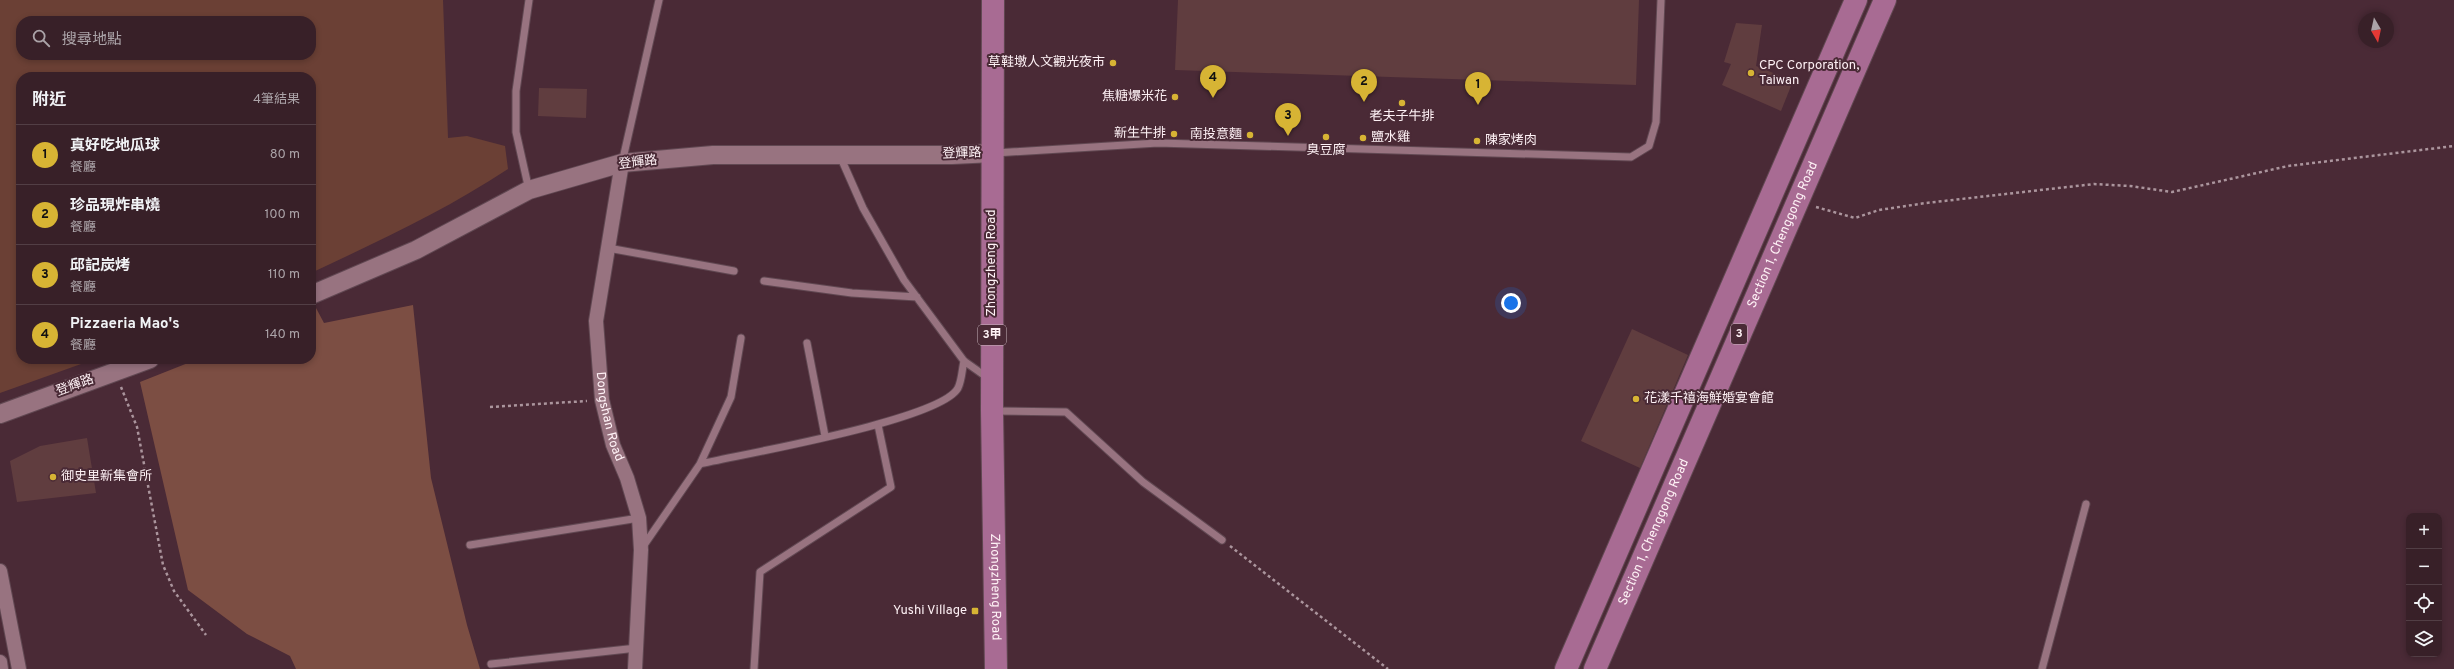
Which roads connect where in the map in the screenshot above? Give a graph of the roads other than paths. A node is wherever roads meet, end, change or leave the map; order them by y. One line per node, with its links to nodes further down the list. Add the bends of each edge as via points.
1 (529, 0): 10 (lane, via 516,91 516,132)
2 (659, 0): 9 (lane)
3 (993, 0): 7 (main road, Zhongzheng Road / 3甲)
4 (1661, 0): 7 (lane, via 1656,122 1649,146 1631,157 1158,143)
5 (1856, 0): 40 (main road, Section 1, Chenggong Road / 3)
6 (1885, 0): 41 (main road, Section 1, Chenggong Road / 3)
7 (993, 153): 8 (street, 登輝路); 20 (main road, Zhongzheng Road / 3甲)
8 (839, 154): 9 (street, 登輝路, via 713,154); 15 (lane, via 863,208 904,280)
9 (622, 163): 10 (street, 登輝路); 11 (street, Dongshan Road)
10 (529, 190): 14 (street, 登輝路, via 416,250)
11 (608, 248): 12 (lane); 27 (street, Dongshan Road, via 596,321 602,400 613,445 628,478)
12 (734, 271)
13 (764, 281): 15 (lane, via 852,293)
14 (316, 293)
15 (917, 296): 18 (lane)
16 (741, 338): 25 (lane, via 731,397)
17 (807, 343): 24 (lane)
18 (964, 361): 20 (lane); 23 (lane, via 958,388 938,404)
19 (136, 364): 22 (street, 登輝路)
20 (992, 380): 21 (main road, Zhongzheng Road / 3甲)
21 (992, 411): 28 (lane, via 1066,412 1142,482); 39 (main road, Zhongzheng Road / 3甲)
22 (0, 414)
23 (878, 425): 24 (lane); 38 (lane, via 891,487 760,572)
24 (825, 436): 25 (lane)
25 (700, 464): 30 (lane)
26 (2086, 504): 42 (lane)
27 (639, 518): 29 (lane); 30 (street, Dongshan Road)
28 (1222, 540)
29 (470, 545)
30 (641, 550): 32 (street, Dongshan Road)
31 (0, 571): 36 (street)
32 (637, 648): 34 (lane); 37 (street, Dongshan Road)
33 (0, 662): 35 (street)
34 (491, 664)
35 (1, 669)
36 (19, 669)
37 (635, 669)
38 (754, 669)
39 (996, 669)
40 (1566, 669)
41 (1595, 669)
42 (2042, 669)

